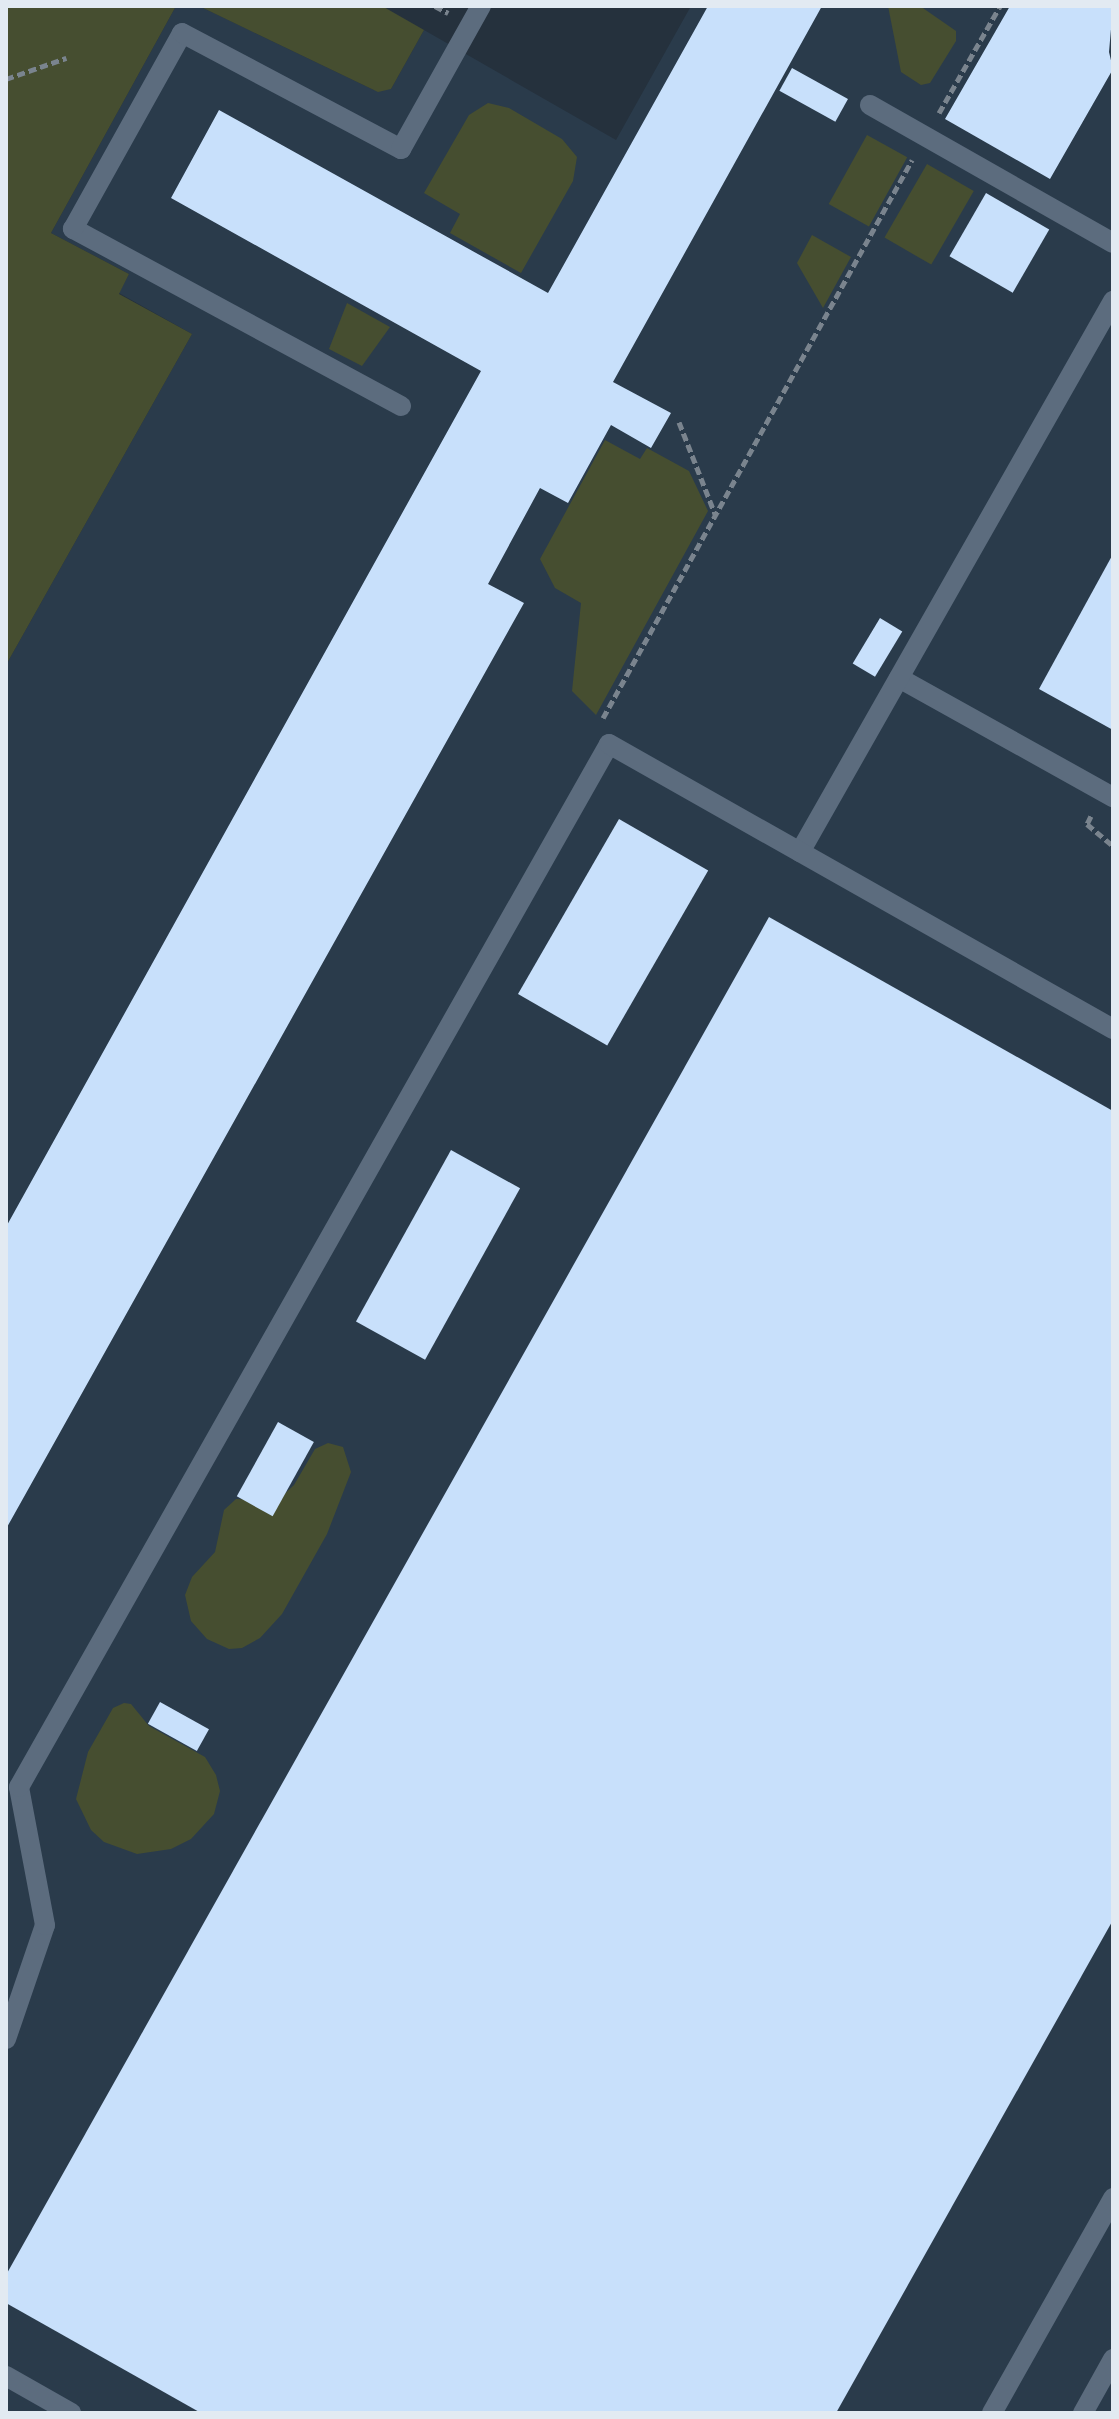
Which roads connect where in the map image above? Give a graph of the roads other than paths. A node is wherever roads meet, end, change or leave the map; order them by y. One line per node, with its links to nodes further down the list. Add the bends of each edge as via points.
1 (481, 6): 5 (lane, via 401,149 182,33 73,229)
2 (870, 105): 3 (lane)
3 (1113, 243)
4 (1113, 301): 6 (lane)
5 (401, 406)
6 (899, 678): 7 (lane); 8 (lane)
7 (1113, 797)
8 (800, 852): 9 (lane); 10 (lane, via 609,744 19,1787 45,1925)
9 (1113, 1029)
10 (6, 2039)
11 (1113, 2198): 15 (lane)
12 (1113, 2359): 16 (lane)
13 (6, 2376): 14 (lane)
14 (71, 2413)
15 (992, 2413)
16 (1083, 2413)

